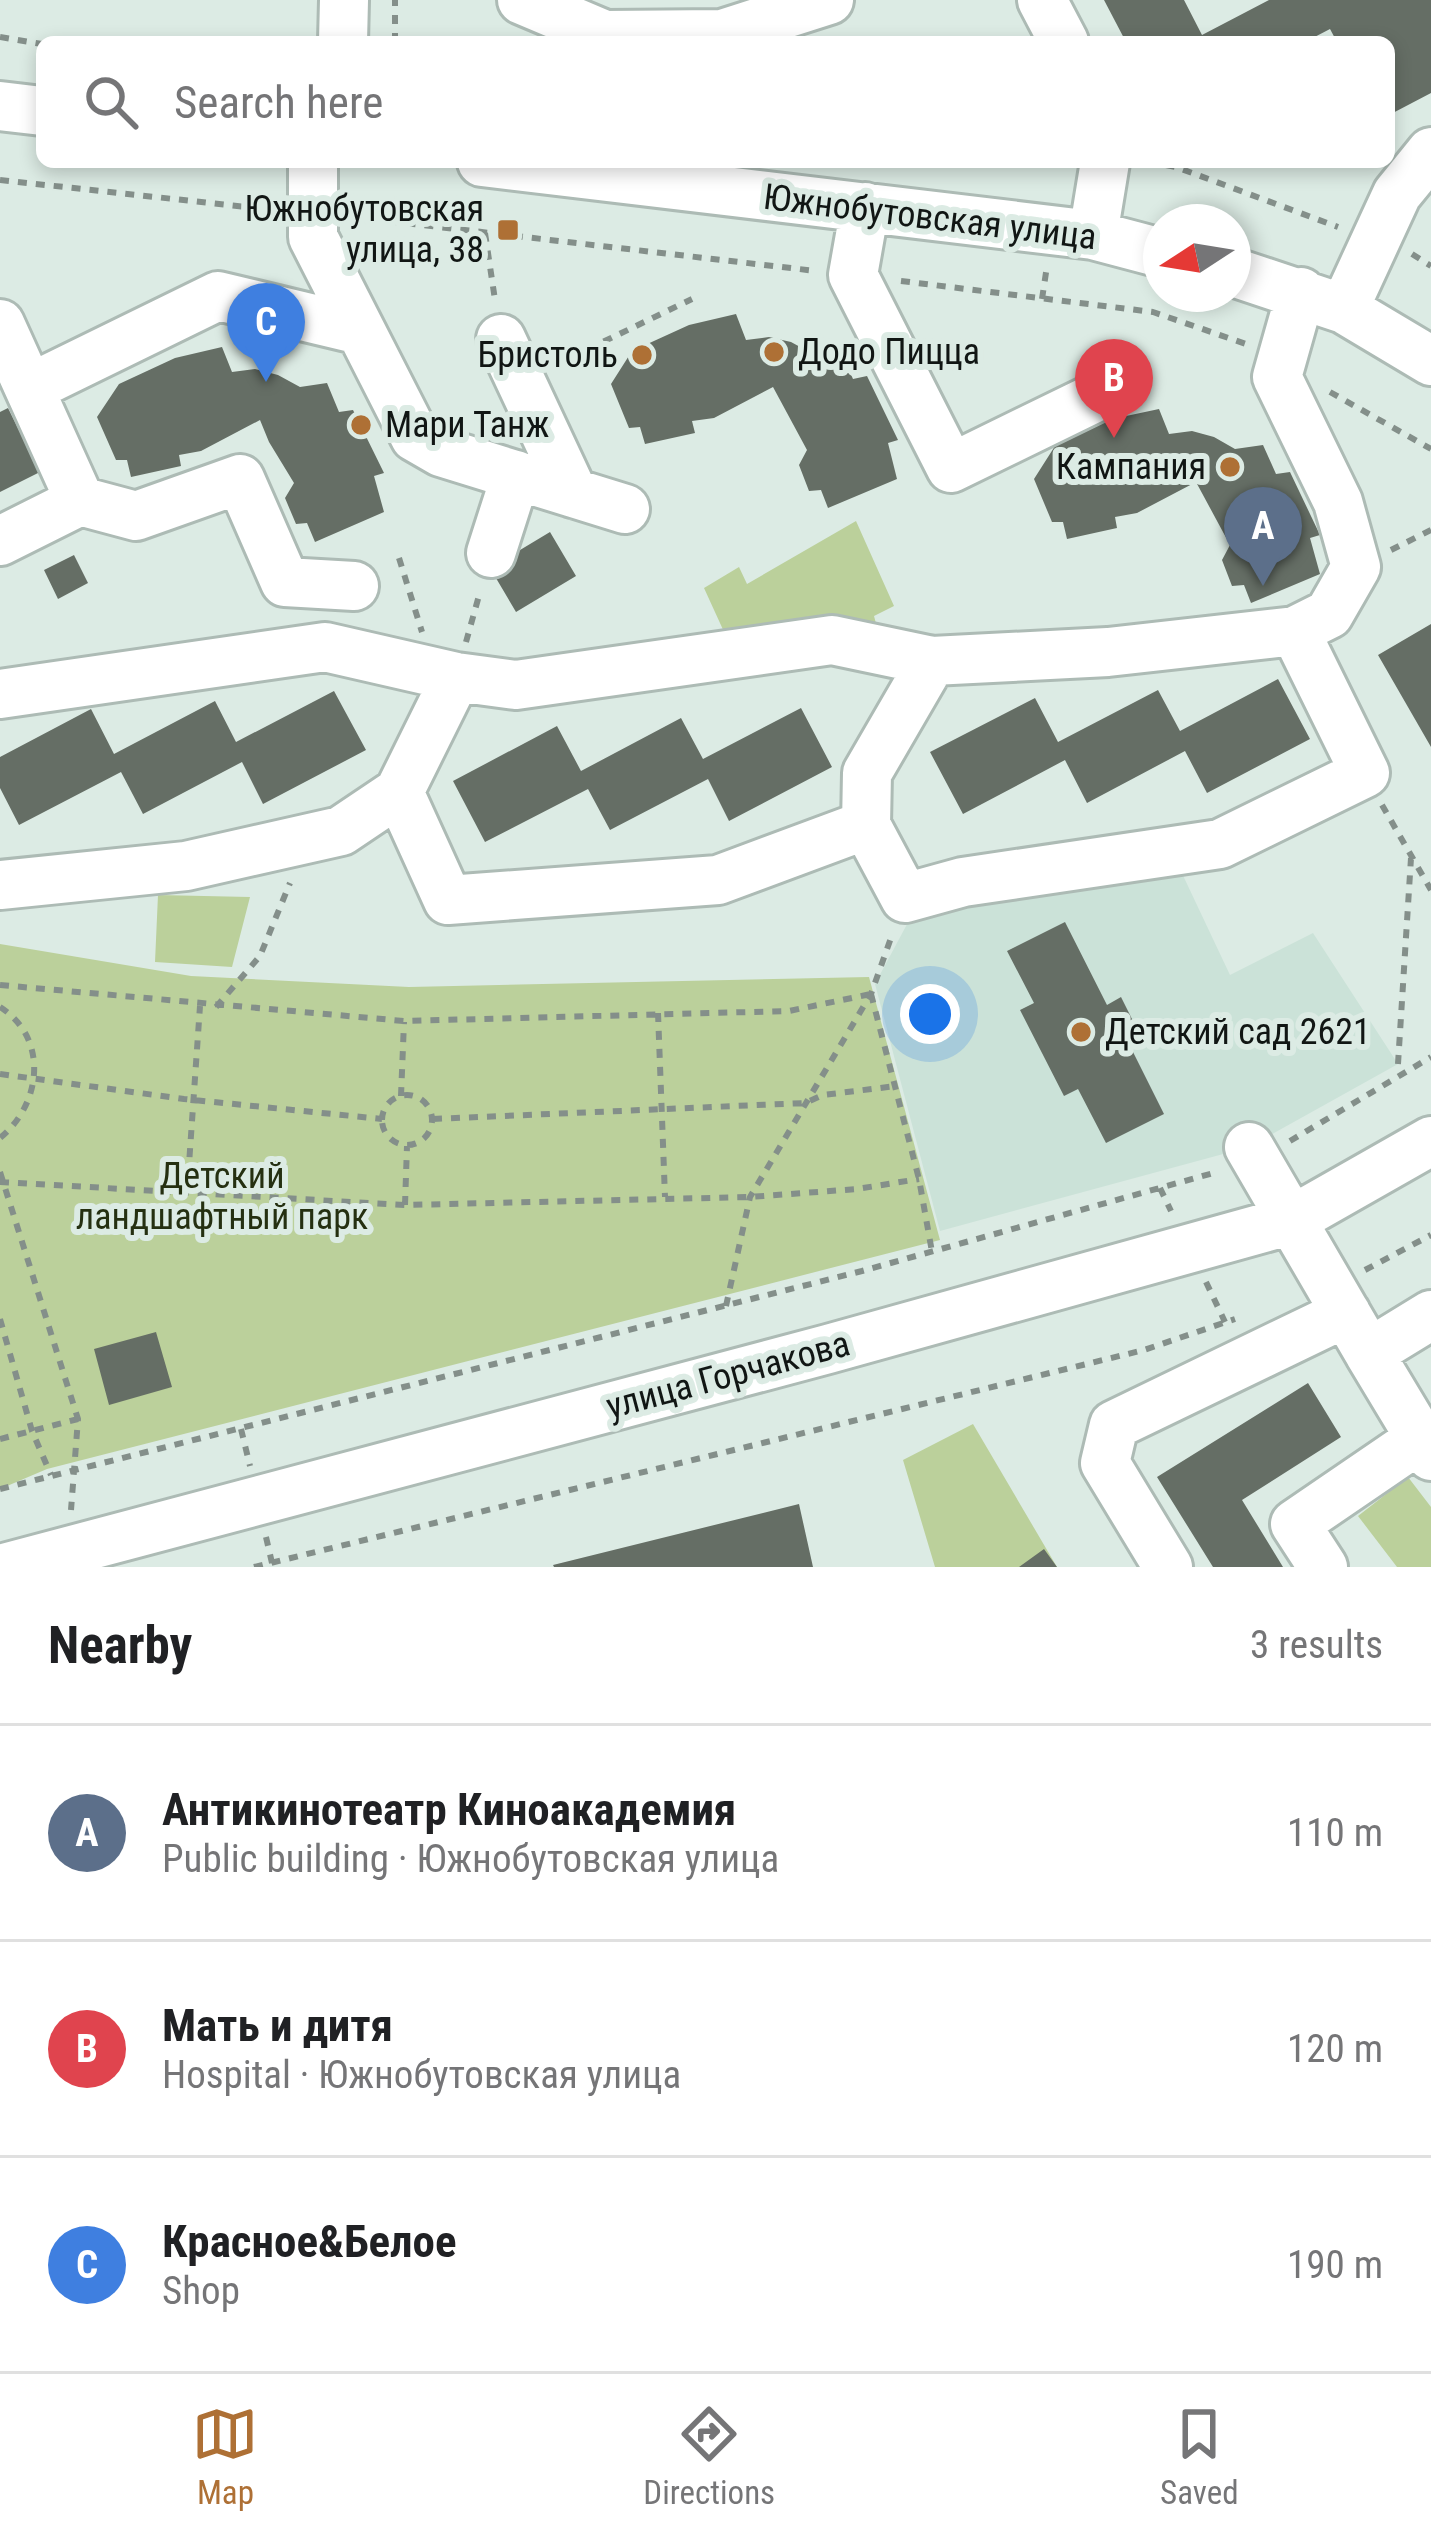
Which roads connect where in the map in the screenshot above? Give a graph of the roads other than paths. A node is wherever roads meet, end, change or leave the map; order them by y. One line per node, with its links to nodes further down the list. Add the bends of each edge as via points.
1 (344, 0): 5 (street)
2 (522, 0): 3 (street, via 605,35 722,34)
3 (829, 0)
4 (1042, 0): 6 (street)
5 (343, 36)
6 (1061, 36)
7 (0, 106): 8 (street)
8 (36, 110)
9 (1431, 152): 13 (street)
10 (313, 168): 19 (street, via 314,237)
11 (532, 168): 14 (street, Южнобутовская улица)
12 (1104, 168): 15 (street)
13 (1387, 178): 18 (street, via 1376,237)
14 (865, 208): 15 (street, Южнобутовская улица); 23 (street, via 853,275 952,468)
15 (1093, 235): 16 (street, Южнобутовская улица)
16 (1143, 248)
17 (1251, 278): 18 (street)
18 (1322, 301): 22 (street); 31 (street, via 1276,377 1338,502 1356,567 1328,614)
19 (360, 330): 20 (street, via 218,296); 24 (street, via 415,437)
20 (12, 360): 26 (street)
21 (511, 360): 25 (street)
22 (1431, 361)
23 (1118, 386)
24 (516, 475): 25 (street); 29 (street)
25 (573, 493): 27 (street)
26 (80, 501): 28 (street); 30 (street, via 136,517 240,478 285,582)
27 (625, 509)
28 (0, 541)
29 (491, 554)
30 (354, 586)
31 (1295, 631): 32 (street); 36 (street, via 1365,773 1220,844 905,898)
32 (932, 661): 33 (street, via 832,640 516,685); 36 (street, via 867,773)
33 (445, 673): 34 (street, via 325,646); 35 (street)
34 (0, 694)
35 (399, 792): 36 (street, via 448,900 718,880); 37 (street, via 341,831 186,866)
36 (866, 825)
37 (0, 885)
38 (1431, 1141): 40 (street, улица Горчакова)
39 (1254, 1154): 40 (street)
40 (1292, 1220): 42 (street); 44 (street, улица Горчакова)
41 (1431, 1315): 42 (street)
42 (1348, 1318): 43 (street); 45 (street, via 1114,1425 1105,1463)
43 (1425, 1448): 46 (street, via 1295,1524)
44 (21, 1565)
45 (1168, 1567)
46 (1323, 1567)

